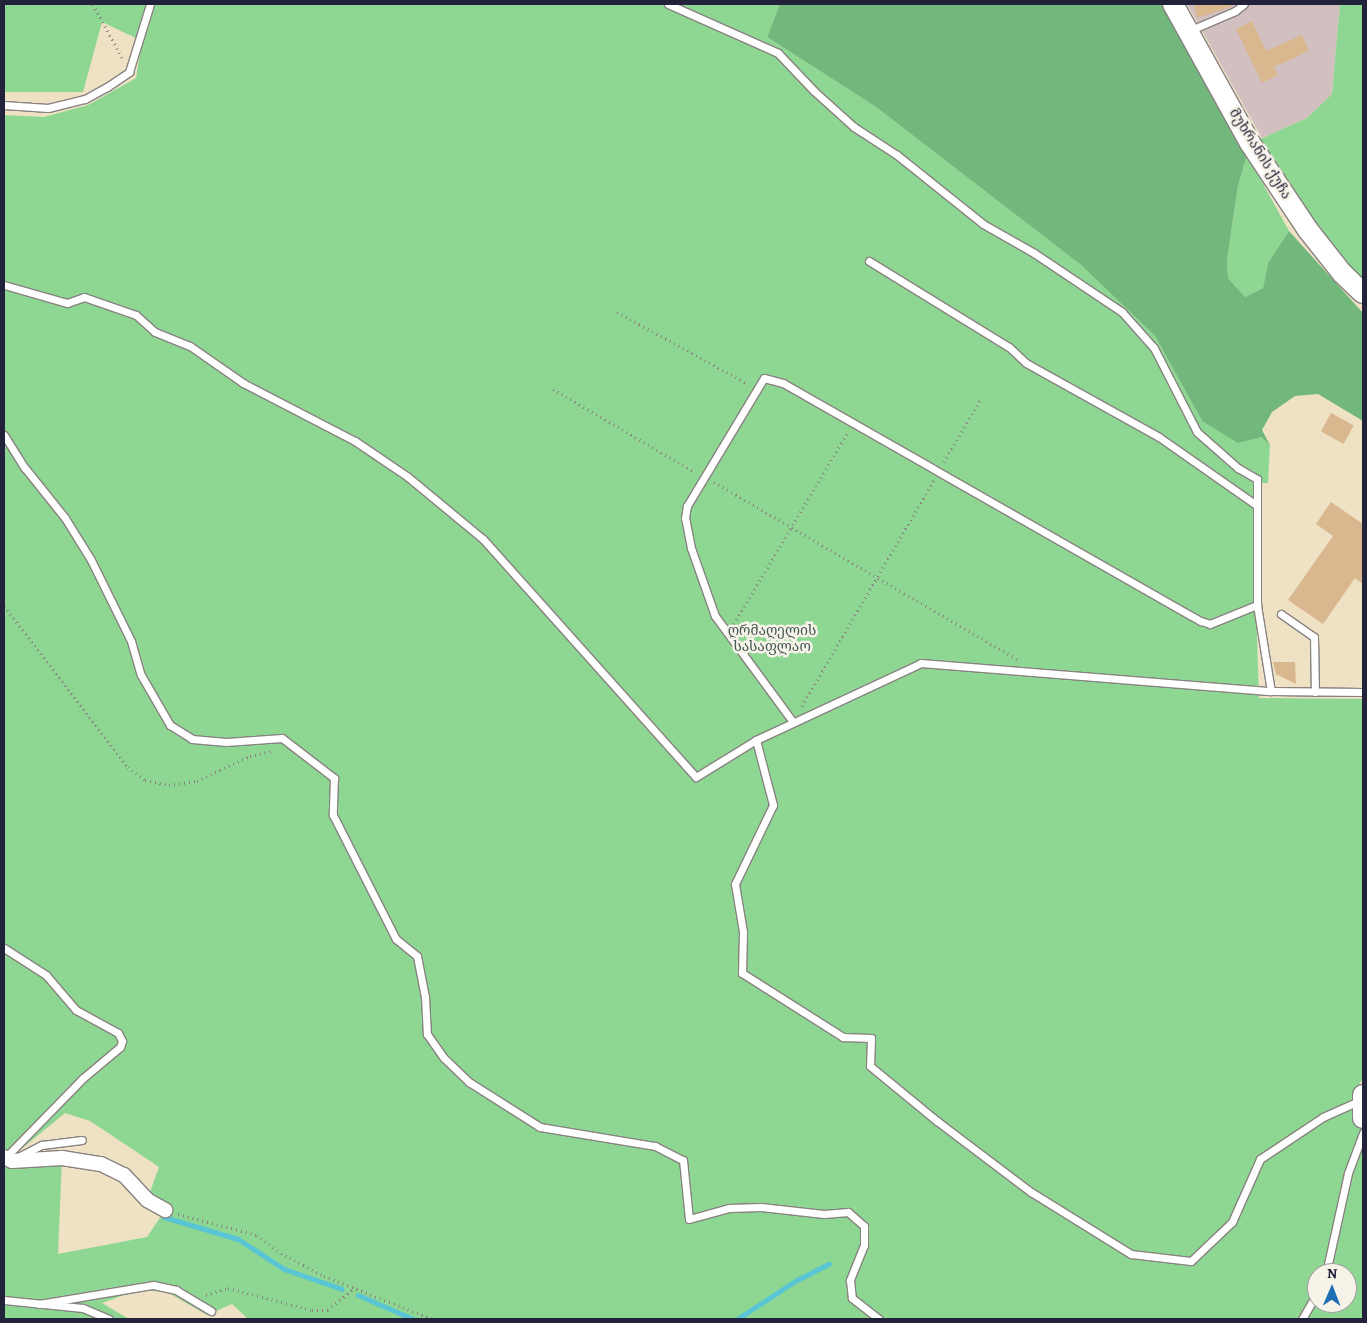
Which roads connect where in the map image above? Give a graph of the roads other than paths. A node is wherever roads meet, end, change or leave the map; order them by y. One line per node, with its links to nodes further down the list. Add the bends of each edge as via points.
1 (150, 4): 6 (lane, via 129,72 85,99 48,108)
2 (668, 4): 11 (lane, via 778,53 854,126 897,155 983,224 1034,253 1122,312 1154,348 1197,432 1238,468 1257,479)
3 (1173, 4): 5 (street, მუხრანის ქუჩა)
4 (1244, 4): 5 (lane)
5 (1188, 31): 9 (street, მუხრანის ქუჩა, via 1250,143 1308,230 1342,273)
6 (4, 105)
7 (869, 261): 11 (lane, via 1009,347 1026,362 1160,438)
8 (4, 285): 18 (lane, via 67,303 84,296 136,315 155,332 190,346 237,380 355,442 408,477 483,539 588,652 696,777)
9 (1363, 293)
10 (4, 435): 30 (lane, via 25,468 65,518 91,560 130,641 141,675 170,726 192,739 226,742 282,738 334,778 333,815 396,939 417,956 425,998 427,1034 444,1058 469,1082 540,1127 655,1146 683,1160 689,1219 729,1208 760,1207 824,1214 848,1212 864,1226 864,1245 850,1280 852,1298)
11 (1256, 506): 12 (lane)
12 (1257, 605): 14 (lane); 17 (lane, via 1210,624 1201,621 854,423 771,377 764,378 687,506 685,518 691,548 715,616)
13 (1281, 614): 15 (lane, via 1314,637)
14 (1271, 691): 15 (lane); 17 (lane, via 921,663)
15 (1315, 692): 16 (lane)
16 (1363, 692)
17 (793, 722): 18 (lane)
18 (756, 740): 20 (lane, via 773,805 735,884 743,932 742,973 843,1037 871,1038 870,1066 1031,1192 1132,1254 1190,1261 1232,1222 1260,1159 1323,1118)
19 (4, 948): 23 (lane, via 46,975 76,1010 118,1032 122,1041 120,1047 83,1078)
20 (1363, 1104)
21 (1363, 1133): 25 (lane, via 1348,1174)
22 (82, 1140): 23 (lane, via 42,1145)
23 (7, 1159): 24 (street, via 62,1158 101,1164 124,1175 147,1200)
24 (165, 1210)
25 (1328, 1263)
26 (4, 1300): 27 (lane)
27 (39, 1304): 28 (lane, via 153,1285 176,1290); 29 (lane, via 83,1308)
28 (211, 1311)
29 (109, 1319)
30 (879, 1319)

